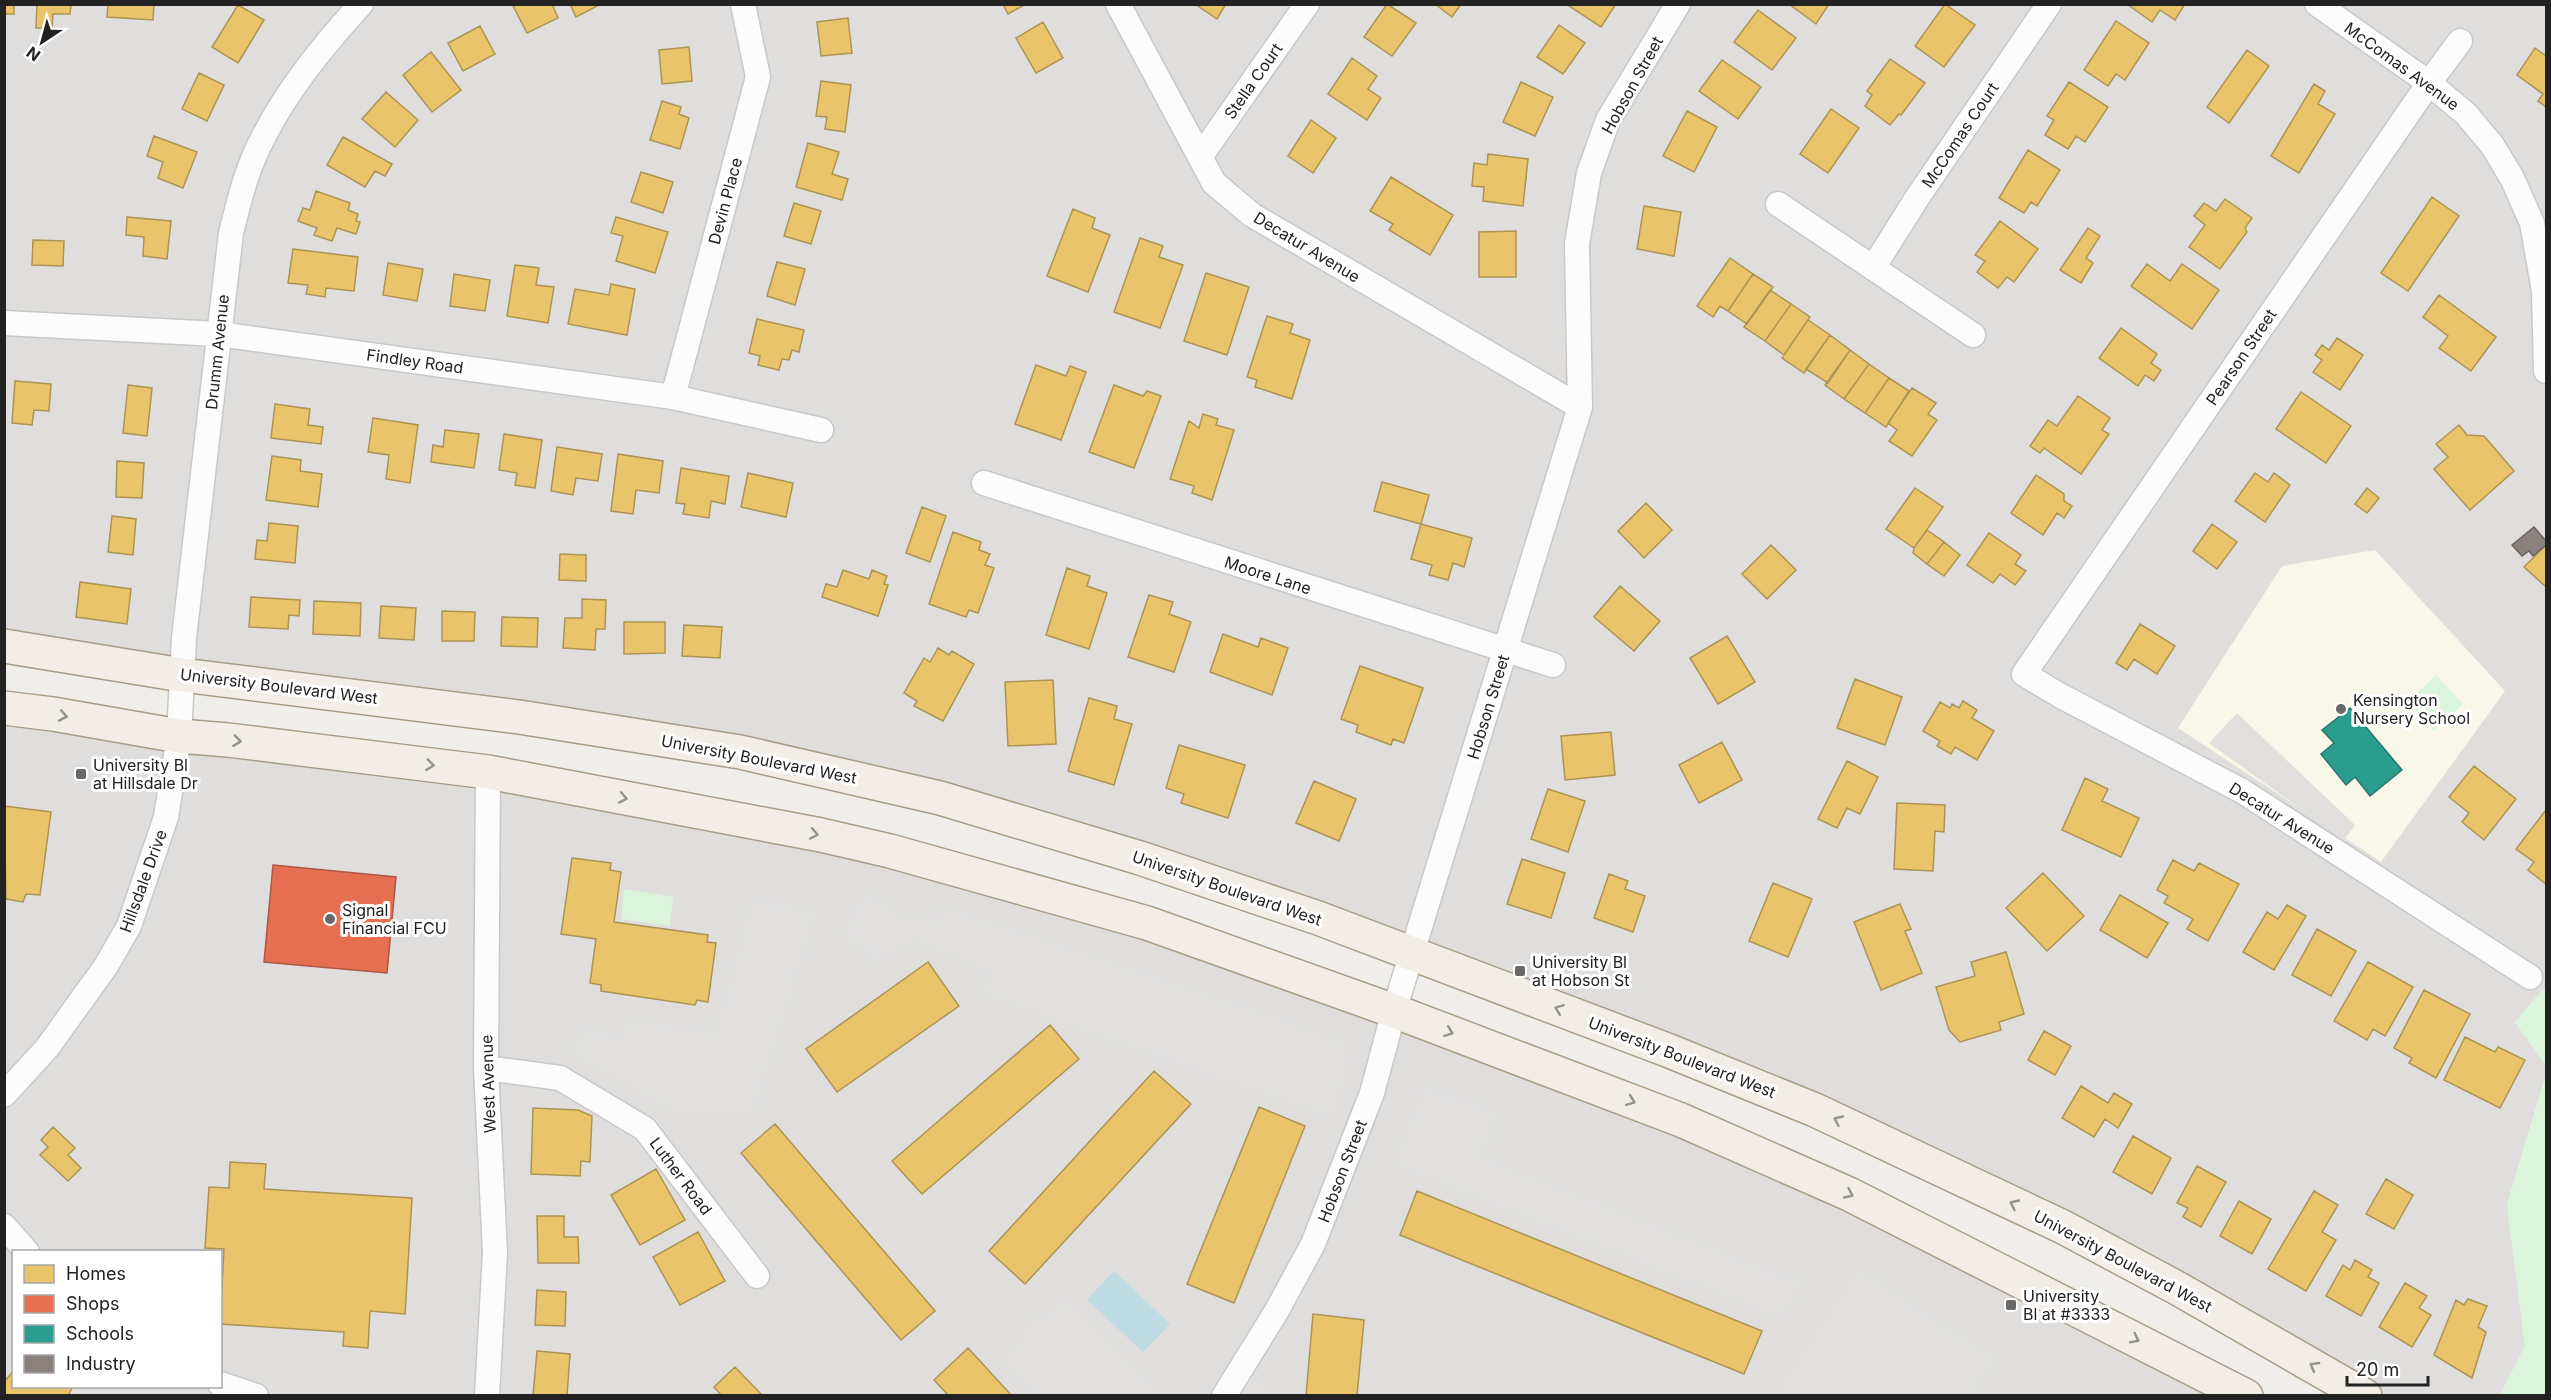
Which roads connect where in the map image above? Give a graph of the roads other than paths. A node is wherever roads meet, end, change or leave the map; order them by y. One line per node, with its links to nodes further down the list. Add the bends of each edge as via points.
1 (361, 4): 14 (street, Drumm Avenue, via 321,48 262,138 231,233)
2 (743, 4): 17 (street, Devin Place, via 758,77)
3 (1118, 4): 10 (street, Decatur Avenue)
4 (1306, 4): 10 (street, Stella Court)
5 (1678, 4): 18 (street, Hobson Street, via 1608,120 1589,173 1577,244)
6 (2049, 4): 12 (street, McComas Court)
7 (2317, 4): 9 (street, McComas Avenue)
8 (2460, 41): 9 (street, Pearson Street)
9 (2428, 83): 16 (street, McComas Avenue, via 2466,114 2492,145 2532,223 2544,291); 24 (street, Pearson Street)
10 (1200, 158): 18 (street, Decatur Avenue, via 1214,183 1251,214)
11 (1778, 204): 12 (street)
12 (1873, 268): 15 (street)
13 (4, 323): 14 (street, Findley Road)
14 (219, 334): 17 (street, Findley Road); 25 (street, Drumm Avenue)
15 (1973, 335)
16 (2547, 371)
17 (674, 397): 19 (street, Findley Road)
18 (1580, 407): 22 (street, Hobson Street)
19 (820, 430)
20 (984, 483): 22 (street, Moore Lane)
21 (4, 646): 25 (main road, University Boulevard West)
22 (1505, 651): 23 (street, Moore Lane); 29 (street, Hobson Street)
23 (1552, 665)
24 (2024, 674): 30 (street, Decatur Avenue, via 2242,791)
25 (183, 675): 27 (street, Drumm Avenue); 29 (main road, University Boulevard West, via 519,717 730,750 794,764 940,798 1130,855)
26 (4, 708): 27 (main road, one-way to 27)
27 (178, 736): 28 (main road, one-way to 28); 33 (street, Hillsdale Drive, via 166,817 129,926 96,981 47,1048)
28 (488, 772): 31 (main road, one-way to 31, via 890,851 1147,923); 32 (street, West Avenue)
29 (1412, 954): 31 (street, Hobson Street); 42 (main road, University Boulevard West, one-way to 29, via 2063,1227 1815,1110)
30 (2530, 977)
31 (1394, 1011): 40 (street, Hobson Street, via 1372,1093 1313,1244); 41 (main road, one-way to 41, via 1681,1120 1849,1194)
32 (486, 1068): 36 (street, Luther Road, via 560,1078 645,1129); 39 (street, West Avenue, via 495,1253)
33 (4, 1095)
34 (4, 1226): 35 (street)
35 (26, 1250)
36 (757, 1276)
37 (222, 1385): 38 (street)
38 (256, 1395)
39 (487, 1395)
40 (1224, 1395)
41 (2246, 1395)
42 (2365, 1395)

